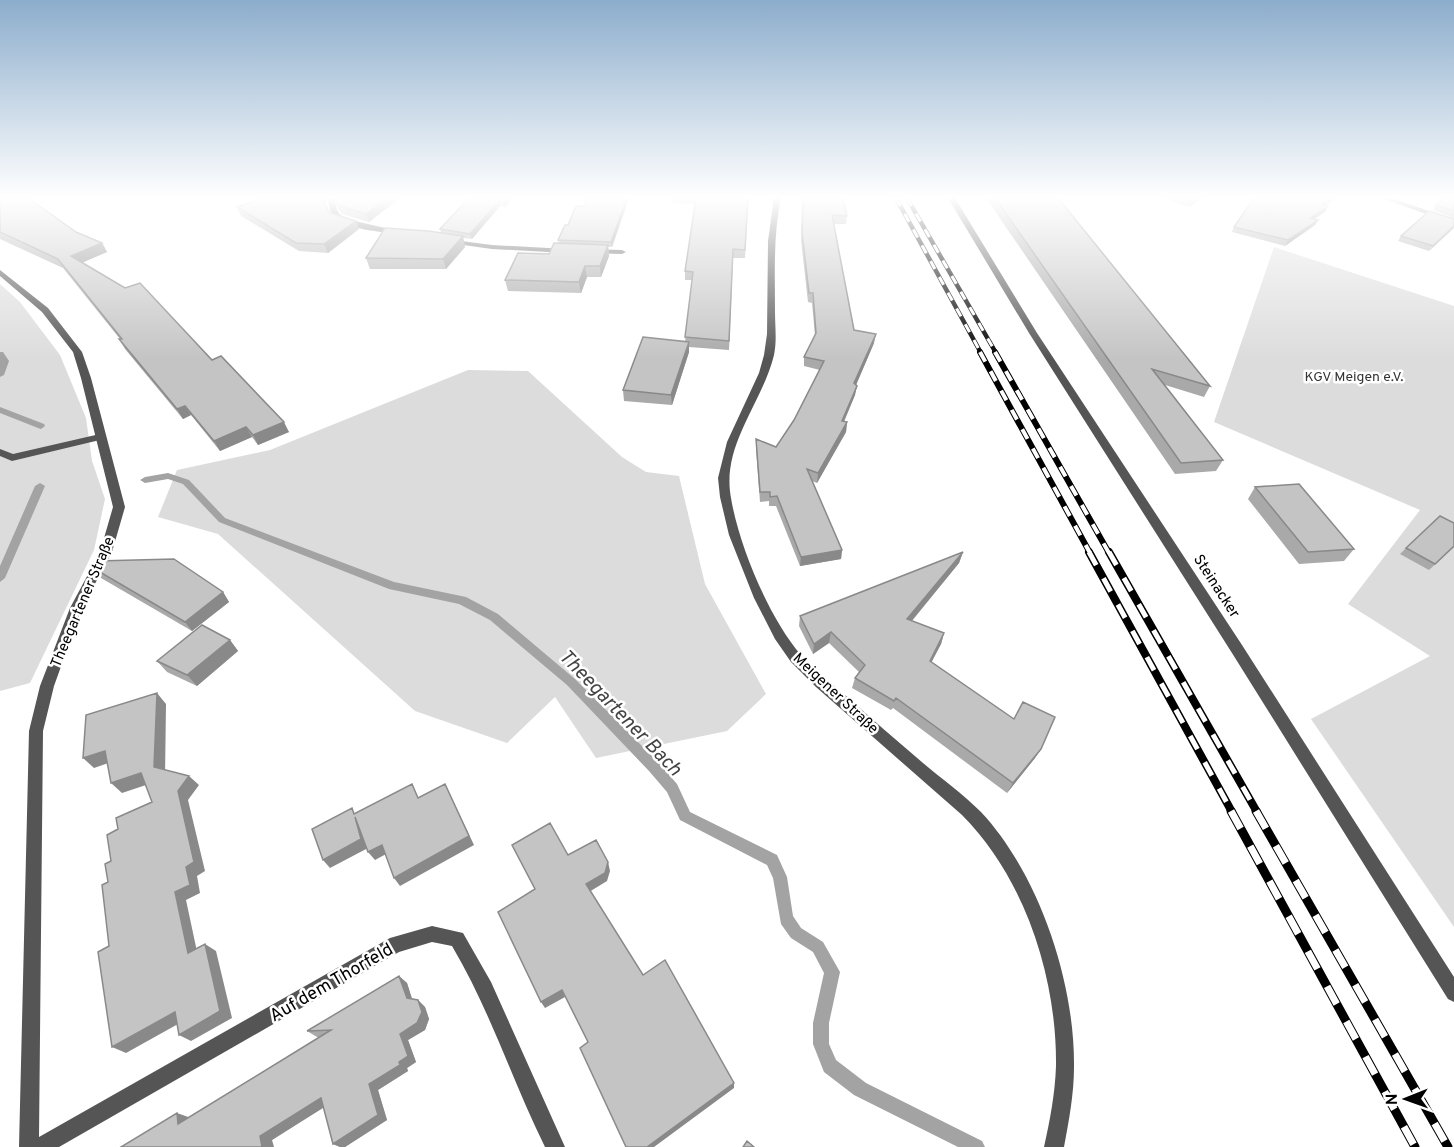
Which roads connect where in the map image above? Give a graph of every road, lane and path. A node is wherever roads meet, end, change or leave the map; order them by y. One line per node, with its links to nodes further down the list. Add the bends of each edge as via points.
1 (602, 252): 2 (street)
2 (622, 252)
3 (772, 252): 12 (street, Meigener Straße, via 769,354 723,473 732,521 750,573 790,652 981,824 1024,891 1055,980 1062,1021 1064,1098)
4 (984, 252): 8 (street, Steinacker)
5 (0, 272): 6 (street, Theegartener Straße, via 45,310 76,352)
6 (100, 437): 7 (street, via 12,458); 9 (street, Theegartener Straße, via 118,507 106,552 76,608 47,686 36,731)
7 (0, 452)
8 (1454, 993)
9 (29, 1147)
10 (40, 1147): 11 (street, Auf dem Thorfeld, via 396,944 432,934 457,939 473,963)
11 (555, 1147)
12 (1054, 1147)

